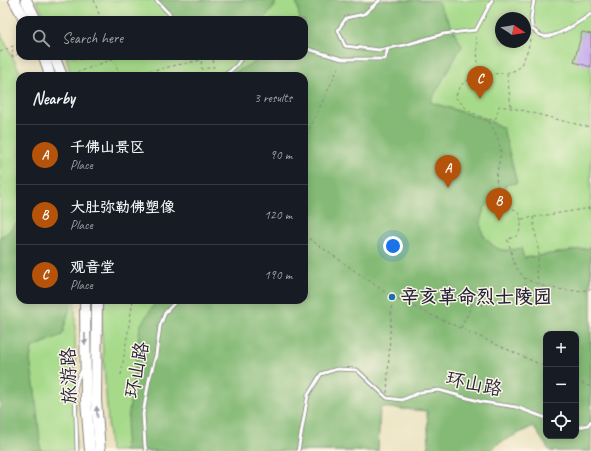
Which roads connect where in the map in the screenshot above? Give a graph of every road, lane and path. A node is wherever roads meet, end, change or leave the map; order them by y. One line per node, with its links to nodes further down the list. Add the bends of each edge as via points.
1 (14, 0): 9 (main road)
2 (26, 0): 10 (main road)
3 (94, 0): 11 (path)
4 (156, 0): 12 (lane)
5 (380, 0): 15 (lane, via 364,14 346,18 338,30 345,46 379,50)
6 (492, 0): 14 (lane)
7 (534, 0): 13 (lane)
8 (591, 14): 13 (lane, via 578,24 553,36 543,36)
9 (23, 16)
10 (34, 16)
11 (100, 16)
12 (171, 16)
13 (532, 29): 33 (path, via 528,50 520,67)
14 (476, 30): 15 (lane, via 443,34); 34 (path)
15 (388, 48): 19 (lane, via 385,59)
16 (308, 49): 19 (lane)
17 (0, 52): 18 (path, via 13,46 12,57)
18 (16, 55)
19 (342, 59): 38 (path)
20 (45, 60): 27 (main road)
21 (56, 60): 28 (main road)
22 (110, 60): 29 (path)
23 (113, 60): 30 (path)
24 (201, 60): 25 (path, via 202,69 214,67); 31 (path)
25 (213, 60)
26 (241, 60): 32 (lane)
27 (49, 72)
28 (60, 72)
29 (79, 72)
30 (118, 72)
31 (145, 72)
32 (230, 72)
33 (507, 73): 34 (path); 35 (path)
34 (476, 75): 36 (path, via 462,84 455,97 469,111)
35 (511, 107): 36 (path, via 499,106 496,118); 37 (path)
36 (488, 120): 41 (path, via 497,136 501,152 496,178 502,209 510,207)
37 (591, 127)
38 (308, 132)
39 (591, 208): 40 (path)
40 (533, 217): 41 (path); 44 (path, via 539,254 536,271)
41 (522, 219): 43 (path, via 521,229 516,237 507,239 512,259)
42 (308, 238): 46 (path)
43 (528, 280): 44 (path); 51 (path, via 522,288 505,299 483,305 473,303)
44 (539, 285): 45 (path, via 570,290)
45 (591, 289)
46 (392, 297): 51 (path); 57 (path)
47 (85, 304): 52 (main road, 旅游路, one-way to 52)
48 (97, 304): 63 (main road, 旅游路, one-way to 48, via 96,400)
49 (132, 304): 54 (path)
50 (173, 304): 64 (lane, 环山路, via 165,313 160,326 149,380 143,414)
51 (461, 328): 53 (path)
52 (85, 364): 61 (lane, via 75,389); 62 (main road, 旅游路)
53 (543, 366)
54 (121, 375)
55 (579, 381): 56 (path)
56 (591, 387)
57 (387, 398): 58 (lane, 环山路, via 402,400 422,392 439,390 482,402 516,407); 65 (lane, via 357,370 337,369 321,374 308,395)
58 (543, 417)
59 (591, 421): 60 (lane, via 588,425)
60 (579, 427)
61 (77, 451)
62 (90, 451)
63 (100, 451)
64 (146, 451)
65 (298, 451)

